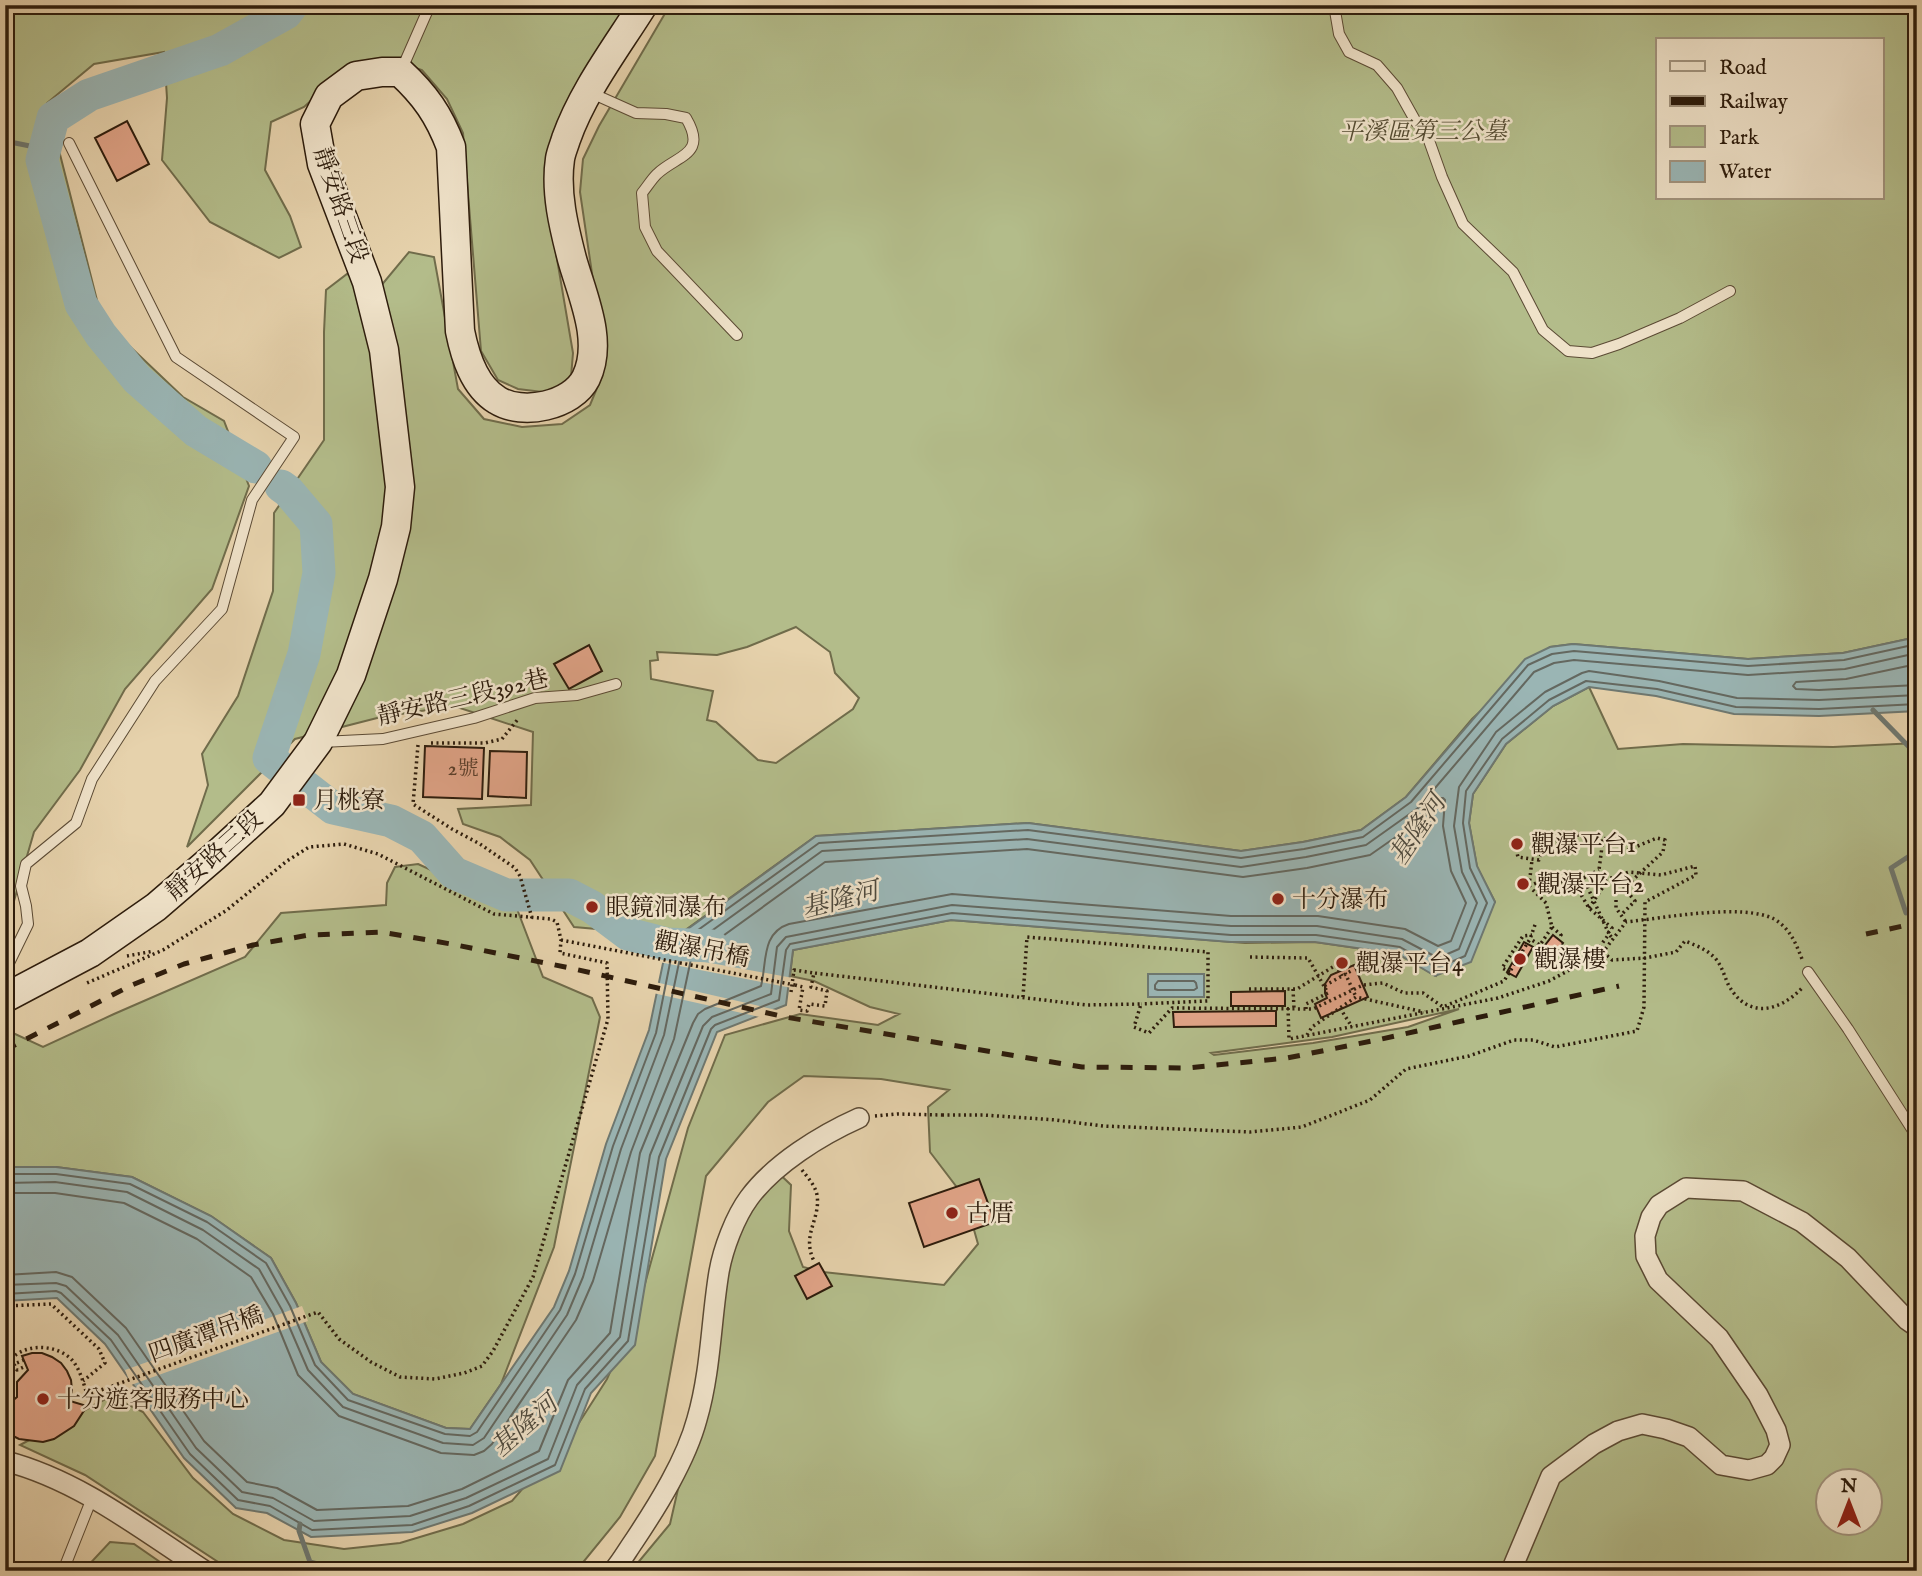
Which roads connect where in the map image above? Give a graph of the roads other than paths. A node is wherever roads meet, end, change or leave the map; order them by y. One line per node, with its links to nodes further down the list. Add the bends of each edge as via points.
1 (430, 5): 4 (lane)
2 (643, 5): 5 (main road)
3 (1334, 5): 7 (lane, via 1339,34 1349,52 1377,65 1426,132 1463,224 1513,272 1544,330 1569,351 1592,353 1619,344)
4 (400, 72): 5 (main road, via 430,104 451,147 460,331 466,358 477,380 495,399 531,408 553,404 573,393 586,379 592,359 591,321 559,192 560,158); 10 (main road, 靜安路三段, via 356,76 329,96 315,124 322,164 368,282 384,350 400,487 383,579 351,676)
5 (589, 92): 8 (lane, via 635,113 686,118 694,142 686,155 657,175 642,193 645,227 657,251)
6 (69, 143): 12 (lane, via 176,357 294,437 252,500 222,609 155,681 92,779 76,823 26,864 21,886 28,924 7,967)
7 (1730, 291)
8 (737, 335)
9 (616, 684): 10 (lane, 靜安路三段392巷, via 577,695 534,698 474,718 383,739)
10 (318, 743): 12 (main road, 靜安路三段, via 272,804 156,907 90,953)
11 (1808, 972): 14 (lane)
12 (9, 996)
13 (859, 1118): 20 (street, via 793,1157 749,1199 730,1235 720,1269 697,1420 651,1516)
14 (1917, 1137)
15 (1914, 1318): 21 (street, via 1802,1222 1743,1191 1685,1188 1659,1205 1651,1217 1645,1236 1646,1256 1658,1280 1719,1338 1758,1395 1780,1445 1766,1465 1748,1470 1721,1465 1689,1437 1666,1429 1642,1424 1618,1431 1551,1476)
16 (5, 1461): 17 (street)
17 (93, 1497): 18 (lane); 19 (street)
18 (64, 1571)
19 (205, 1571)
20 (612, 1571)
21 (1511, 1571)

